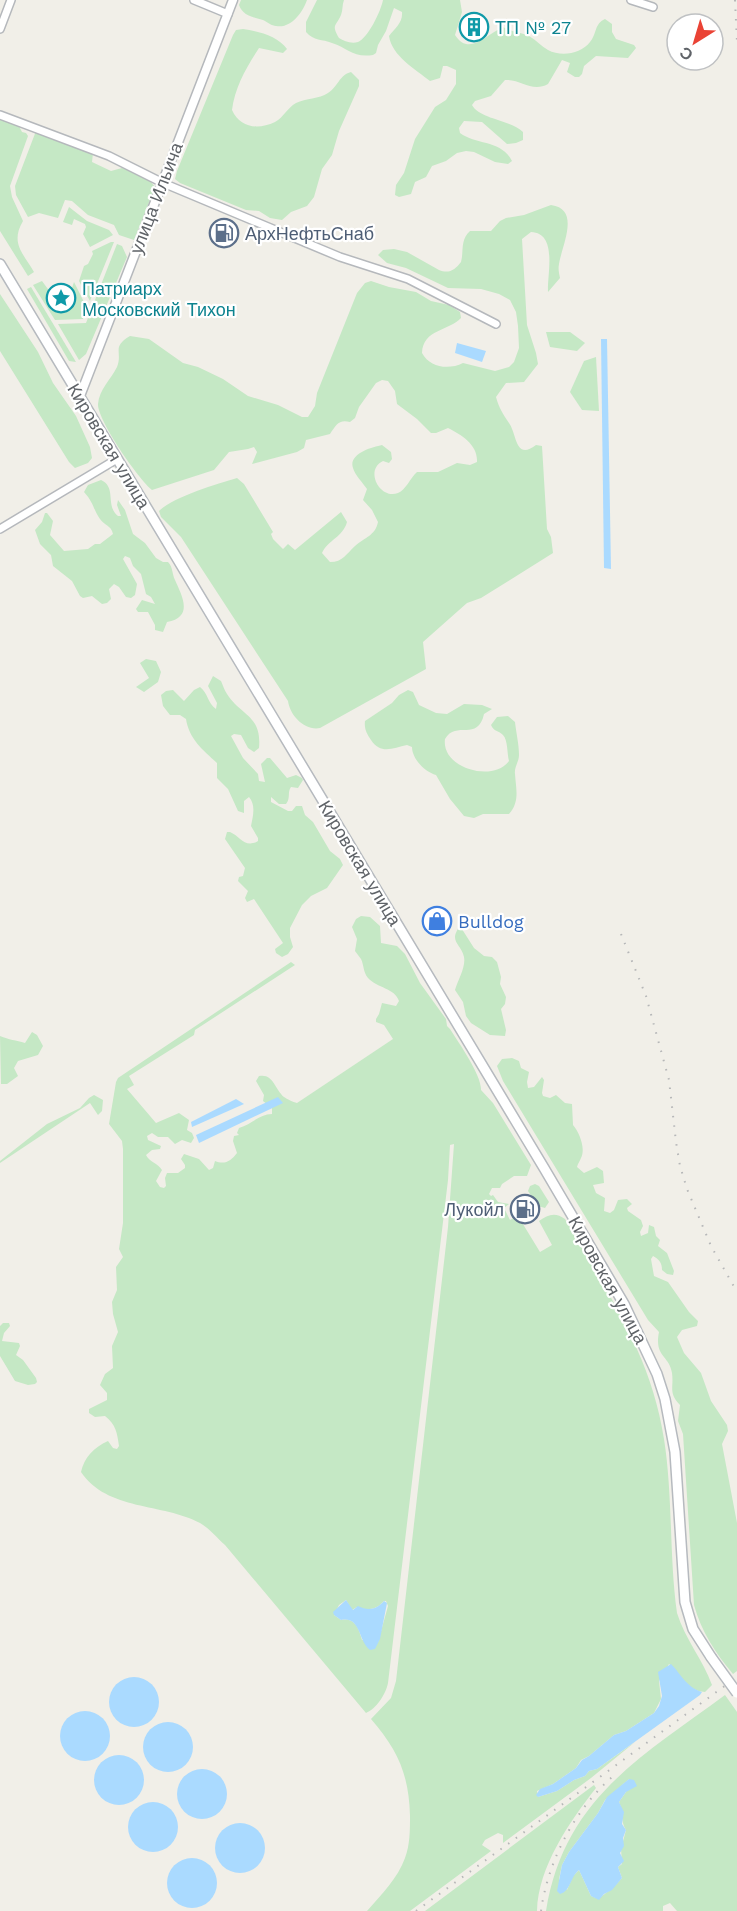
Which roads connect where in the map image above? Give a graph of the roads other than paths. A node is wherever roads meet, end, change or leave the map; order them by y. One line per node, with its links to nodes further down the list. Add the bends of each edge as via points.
1 (12, 0): 7 (street)
2 (194, 0): 6 (street)
3 (233, 0): 6 (street, улица Ильича)
4 (631, 0): 5 (street)
5 (653, 7)
6 (228, 14): 9 (street, улица Ильича)
7 (0, 29)
8 (0, 115): 9 (street, via 109,156)
9 (162, 183): 11 (street, via 340,257 408,279); 12 (street, улица Ильича)
10 (0, 264): 12 (main road, Кировская улица)
11 (496, 324)
12 (80, 396): 13 (main road, Кировская улица)
13 (117, 459): 14 (street); 15 (main road, Кировская улица, bridge, via 624,1304 650,1356 671,1426 685,1602 693,1629)
14 (0, 530)
15 (737, 1693)

